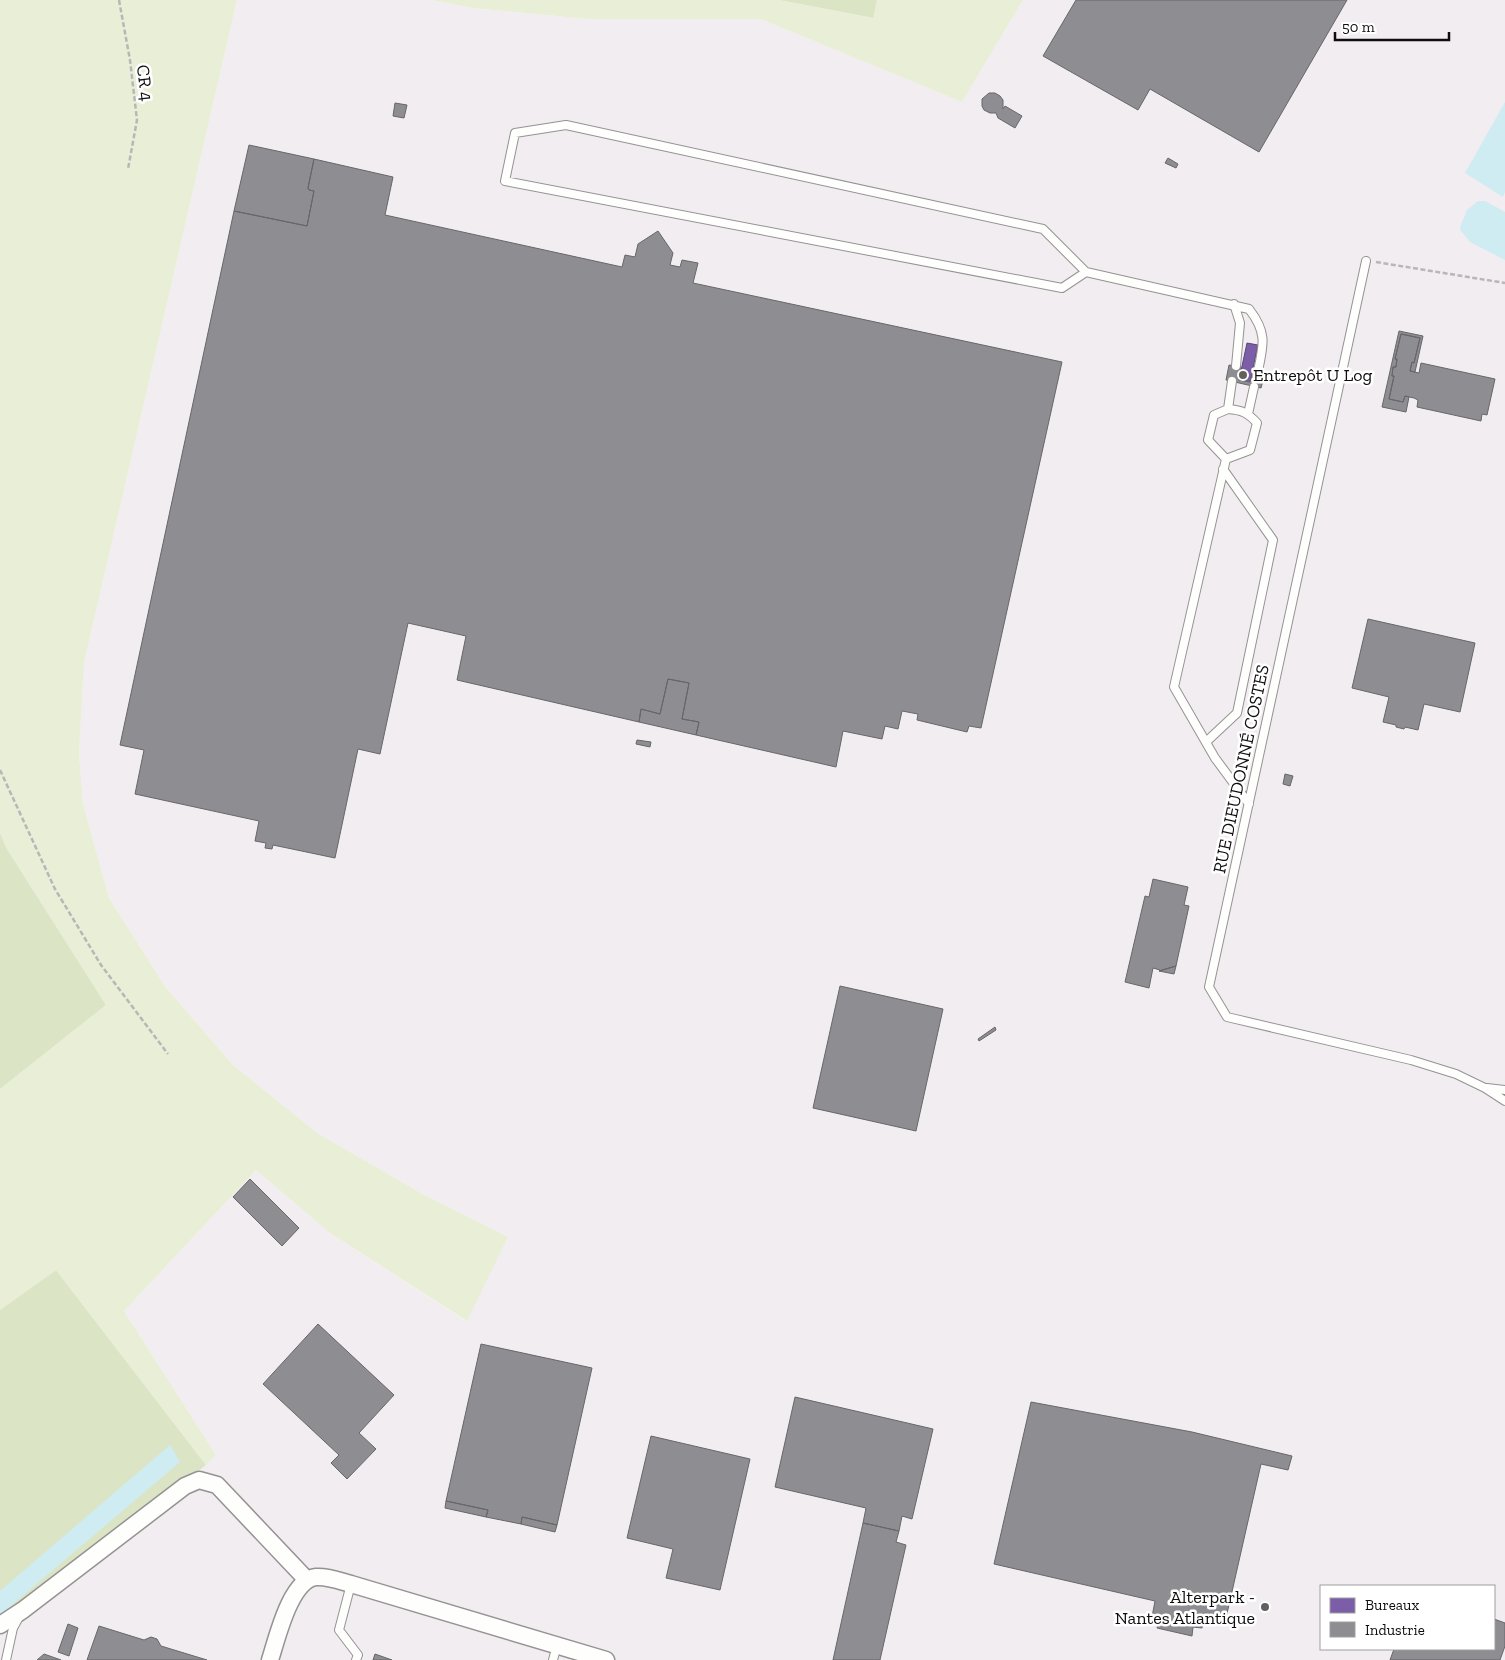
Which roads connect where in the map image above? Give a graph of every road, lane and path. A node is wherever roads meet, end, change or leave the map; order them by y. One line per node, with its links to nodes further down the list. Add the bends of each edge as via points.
1 (119, 0): 2 (path, CR 4, via 138,120)
2 (128, 169)
3 (1366, 261): 5 (path); 17 (lane, RUE DIEUDONNÉ COSTES)
4 (1086, 272): 4 (lane, via 1043,229 566,125 515,133 505,181 1062,288); 6 (lane)
5 (1505, 283)
6 (1234, 304): 7 (lane, via 1240,323); 8 (lane, via 1249,309 1263,332)
7 (1236, 366)
8 (1258, 371)
9 (1232, 381): 11 (lane)
10 (1254, 387): 12 (lane)
11 (1228, 409): 12 (lane); 13 (lane, via 1214,415 1208,440)
12 (1248, 414): 13 (lane, via 1256,423 1250,450)
13 (1226, 459): 14 (lane)
14 (1224, 469): 15 (lane, via 1174,687); 15 (lane, via 1273,540 1237,714)
15 (1206, 742): 17 (lane)
16 (0, 770): 18 (path, via 55,889 101,965)
17 (1249, 804): 19 (lane, RUE DIEUDONNÉ COSTES, via 1209,987 1227,1017 1411,1060 1456,1074)
18 (168, 1054)
19 (1485, 1088): 20 (lane, RUE DIEUDONNÉ COSTES); 21 (lane, RUE DIEUDONNÉ COSTES)
20 (1505, 1090)
21 (1505, 1101)
22 (307, 1580): 23 (street, via 330,1578); 24 (street, via 217,1485 199,1480 185,1486); 28 (street, via 289,1604)
23 (351, 1584): 26 (street); 29 (lane, via 339,1630 358,1655)
24 (23, 1610): 25 (street); 27 (lane, via 13,1628)
25 (0, 1625)
26 (555, 1652): 30 (street)
27 (6, 1660)
28 (270, 1660)
29 (356, 1660)
30 (606, 1660)

